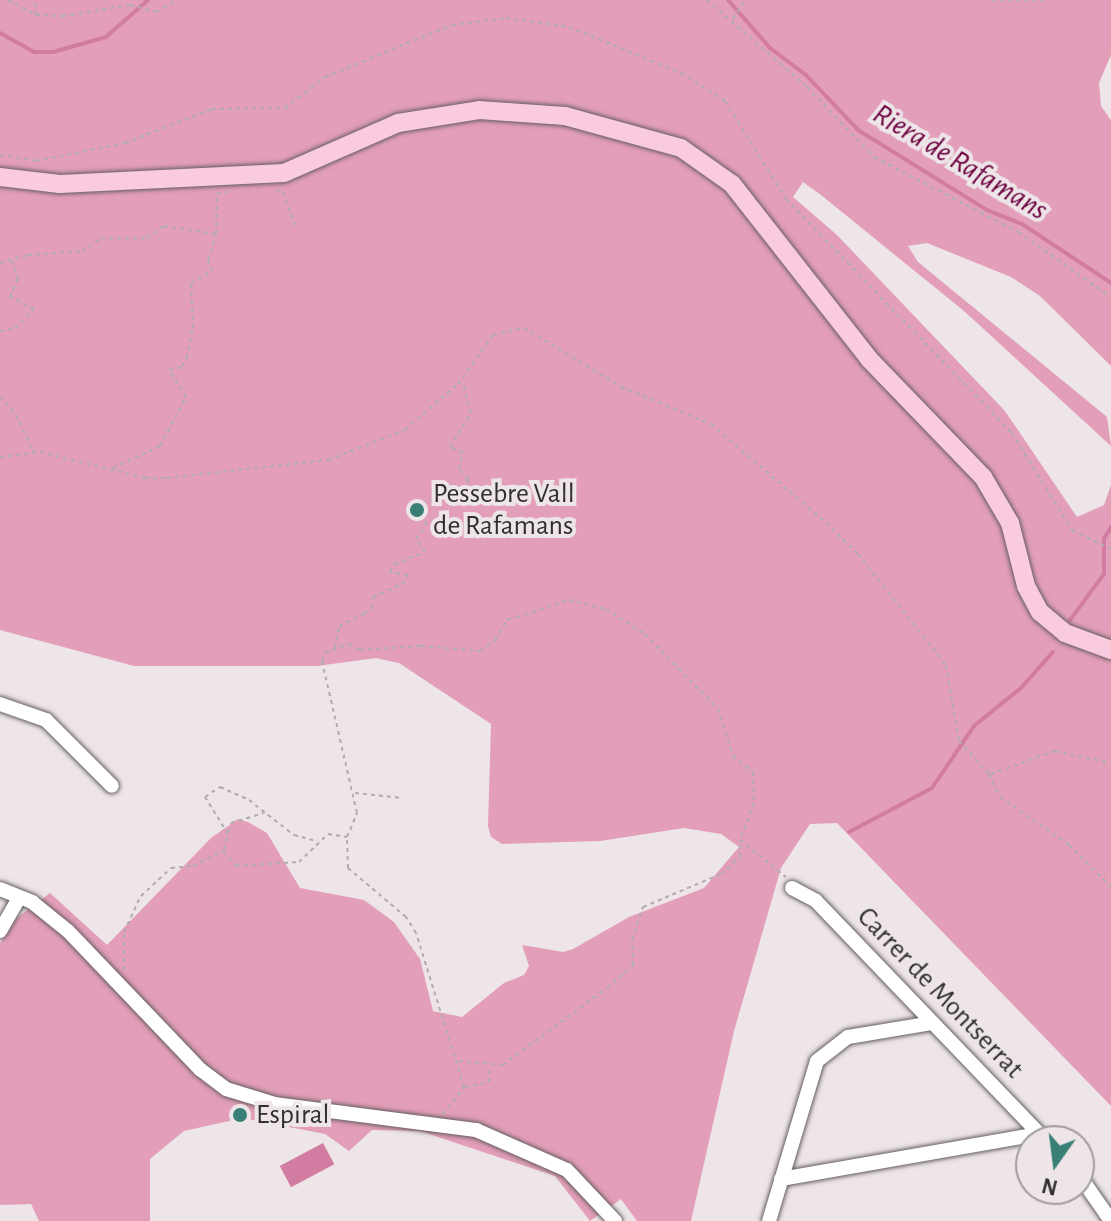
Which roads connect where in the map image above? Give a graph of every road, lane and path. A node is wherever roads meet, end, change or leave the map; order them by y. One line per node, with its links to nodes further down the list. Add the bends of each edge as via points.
1 (8, 0): 9 (path)
2 (35, 0): 9 (path)
3 (177, 0): 9 (path, via 156,12 130,5)
4 (707, 0): 10 (path)
5 (745, 0): 10 (path)
6 (992, 0): 8 (path)
7 (1049, 0): 8 (path)
8 (1004, 1)
9 (36, 15)
10 (733, 19): 19 (path, via 874,157 1018,232)
11 (0, 155): 26 (path, via 25,163 58,158 125,143 212,109 285,108 333,73 452,25 506,18 569,27 681,73 725,101 786,199 1005,424 1072,530)
12 (0, 177): 28 (main road, via 60,184 284,173 398,123 479,110 565,116 681,148 732,184 869,359 983,477 1010,523 1026,586 1040,612 1065,633)
13 (267, 187): 15 (path, via 283,192)
14 (236, 189): 16 (path, via 217,194)
15 (295, 225)
16 (216, 234): 17 (path, via 164,226 147,238 101,238 82,251); 25 (path, via 208,260 212,271 191,283 193,328 187,358 182,367 169,370 186,397 160,446)
17 (12, 261): 18 (path); 20 (path, via 18,279 10,297 34,309 15,328)
18 (0, 263)
19 (1111, 297)
20 (0, 331)
21 (461, 380): 25 (path, via 405,430 353,454 167,478); 27 (path, via 471,413 450,447 463,453 459,469 468,479 466,491 422,503 426,525 416,539 425,552 394,564 390,572 408,575 402,584 373,597 372,608 339,626); 31 (path, via 493,335 524,328 610,382 726,435 858,554 919,629 952,680 959,741)
22 (0, 397): 23 (path, via 16,415)
23 (34, 453): 24 (path); 25 (path)
24 (0, 457)
25 (110, 470)
26 (1111, 549)
27 (335, 649): 33 (path, via 322,661); 38 (path, via 349,644 360,650 421,646 480,651 495,640 507,620 569,600 606,609 645,634 718,709 733,756 753,772 754,803)
28 (1111, 650)
29 (0, 704): 32 (street, via 46,720)
30 (1111, 763): 31 (path, via 1055,751 1012,771)
31 (989, 774): 41 (path, via 1000,797 1069,845)
32 (112, 786)
33 (354, 793): 34 (path); 37 (path, via 357,813)
34 (403, 798)
35 (264, 813): 36 (path, via 231,823); 36 (path, via 233,792 213,789 205,797); 39 (path, via 294,835)
36 (228, 834): 40 (path)
37 (347, 837): 39 (path, via 328,834); 48 (path, via 348,868 406,917 416,933)
38 (740, 840): 42 (path, via 781,868); 49 (path, via 740,857 721,874 643,907 632,940 633,965 503,1065)
39 (319, 841): 40 (path, via 299,862 277,859 249,868 236,866)
40 (223, 851): 46 (path, via 193,866 171,868 141,896 122,939 125,968)
41 (1111, 887)
42 (792, 888): 47 (street, Carrer de Montserrat, via 816,901)
43 (0, 889): 44 (street)
44 (20, 897): 45 (street); 46 (street, via 68,931)
45 (0, 931)
46 (117, 981): 51 (street, via 201,1070 238,1095)
47 (933, 1023): 52 (street, Carrer de Montserrat); 54 (street, via 848,1037 817,1061)
48 (458, 1061): 49 (path, via 479,1059); 50 (path)
49 (490, 1065): 50 (path, via 489,1082)
50 (464, 1087): 51 (path)
51 (438, 1122): 56 (street, via 476,1130 555,1162)
52 (1031, 1125)
53 (1015, 1141): 54 (street)
54 (781, 1179): 57 (street)
55 (1095, 1198): 58 (street)
56 (615, 1221)
57 (769, 1221)
58 (1111, 1221)

